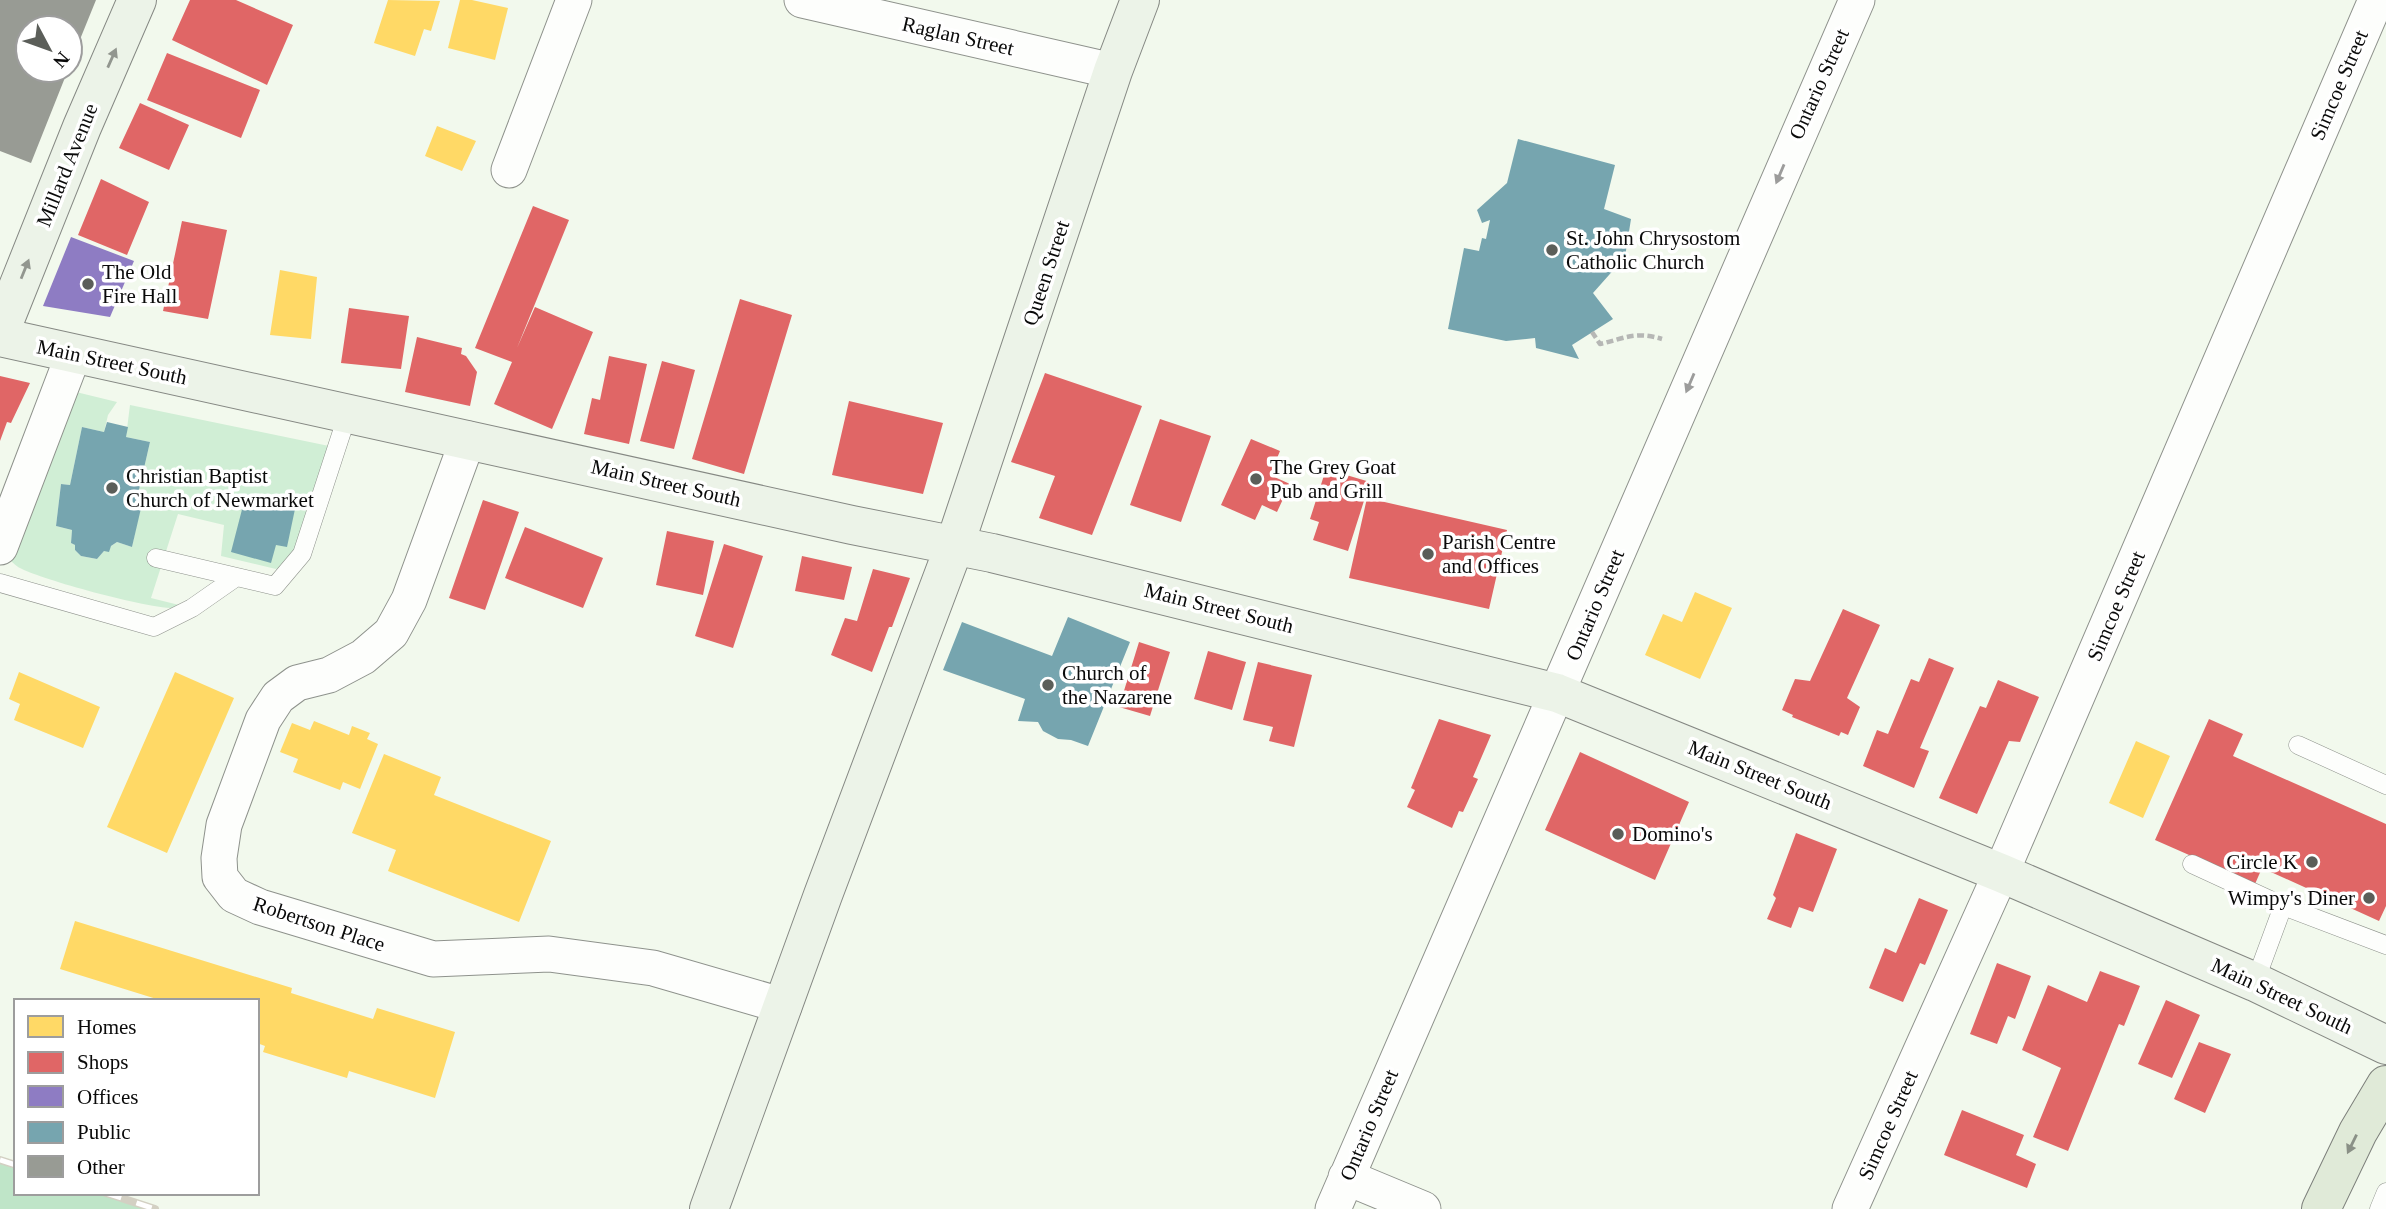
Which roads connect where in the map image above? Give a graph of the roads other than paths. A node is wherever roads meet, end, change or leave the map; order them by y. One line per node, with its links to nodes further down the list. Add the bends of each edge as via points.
1 (137, 0): 9 (main road, Millard Avenue, one-way to 1)
2 (575, 0): 8 (street)
3 (802, 0): 7 (street, Raglan Street)
4 (1140, 0): 7 (main road, Queen Street)
5 (1857, 0): 18 (street, Ontario Street, one-way to 18)
6 (2376, 0): 22 (street, Simcoe Street)
7 (1113, 71): 14 (main road, Queen Street)
8 (509, 170)
9 (0, 335): 10 (main road, Main Street South)
10 (74, 353): 11 (main road, Main Street South); 13 (street)
11 (348, 413): 12 (main road, Main Street South); 16 (lane, via 302,554 275,586)
12 (468, 439): 14 (main road, Main Street South); 26 (street, Robertson Place, via 409,600 391,633 363,657 329,675 297,683 278,697 263,720 224,825 220,877 234,895 260,907 433,959 549,954 653,968)
13 (0, 547)
14 (954, 547): 18 (main road, Main Street South); 26 (main road, Queen Street)
15 (156, 558): 16 (lane)
16 (235, 578): 17 (lane, via 154,627)
17 (0, 583)
18 (1557, 693): 22 (main road, Main Street South); 29 (street, Ontario Street)
19 (2298, 745): 20 (lane)
20 (2386, 785)
21 (2192, 864): 23 (lane)
22 (2001, 873): 25 (main road, Main Street South); 34 (street, Simcoe Street)
23 (2283, 906): 24 (lane); 25 (lane)
24 (2386, 945)
25 (2255, 982): 27 (main road, Main Street South)
26 (784, 1006): 31 (main road, Queen Street)
27 (2386, 1045)
28 (2386, 1085): 35 (main road, one-way to 35)
29 (1346, 1177): 32 (street, Ontario Street); 33 (street)
30 (2386, 1192): 36 (lane)
31 (709, 1209)
32 (1333, 1209)
33 (1423, 1209)
34 (1850, 1209)
35 (2320, 1209)
36 (2379, 1209)

